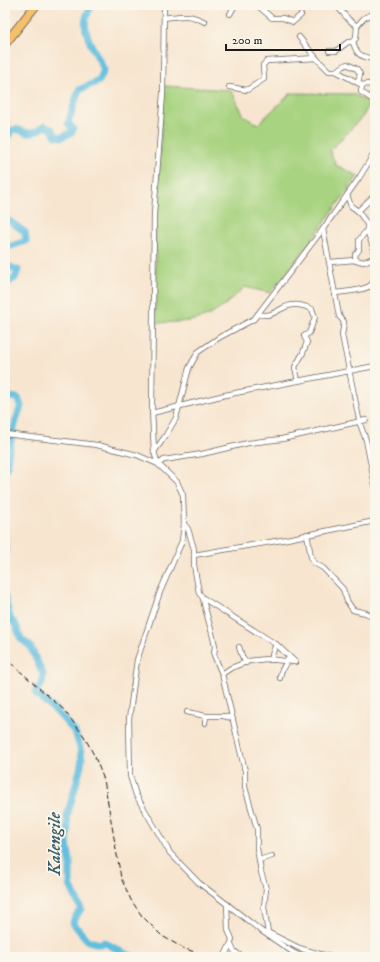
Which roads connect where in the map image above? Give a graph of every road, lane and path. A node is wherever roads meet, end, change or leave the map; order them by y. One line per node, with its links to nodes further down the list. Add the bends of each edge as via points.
1 (36, 5): 14 (highway)
2 (164, 5): 9 (street)
3 (235, 5): 7 (street)
4 (257, 5): 8 (street, via 272,18 283,18 293,22)
5 (336, 5): 11 (street)
6 (375, 13): 11 (street, via 364,18)
7 (230, 14)
8 (301, 15)
9 (164, 18): 10 (street, via 194,16); 44 (street, via 163,93 154,214)
10 (205, 22)
11 (357, 26): 13 (street)
12 (299, 37): 16 (street)
13 (353, 42): 15 (street, via 348,42 336,51); 17 (street, via 359,56)
14 (5, 44)
15 (329, 51)
16 (316, 58): 18 (street, via 329,71); 20 (street, via 267,61 263,65 264,79 247,90)
17 (375, 60)
18 (336, 71): 19 (street); 19 (street, via 347,64 357,69)
19 (360, 84): 21 (street); 22 (street, via 361,92)
20 (229, 87)
21 (375, 87)
22 (375, 101)
23 (375, 152): 24 (street)
24 (370, 160): 25 (street); 26 (street)
25 (375, 163)
26 (347, 195): 28 (street, via 351,206); 29 (street)
27 (375, 195): 28 (street)
28 (358, 211): 30 (street, via 367,224)
29 (323, 229): 34 (street); 39 (street)
30 (367, 230): 31 (street); 33 (street, via 359,240)
31 (375, 253)
32 (375, 257): 33 (street, via 364,262)
33 (356, 260): 34 (street)
34 (330, 262): 38 (street)
35 (375, 280): 36 (street)
36 (370, 286): 37 (street); 38 (street, via 355,292)
37 (375, 291)
38 (335, 293): 41 (street, via 339,316 344,322 342,335)
39 (258, 314): 42 (street, via 272,314 294,304 312,309 315,317 309,333 304,336 307,342 295,367); 43 (street, via 254,319 198,352 189,368)
40 (375, 366): 41 (street)
41 (349, 371): 42 (street); 46 (street)
42 (298, 381): 43 (street)
43 (180, 406): 44 (street); 48 (street, via 176,418)
44 (152, 413): 48 (street)
45 (366, 420): 46 (street)
46 (360, 421): 49 (street, via 282,439 171,458); 50 (street)
47 (10, 435): 49 (street, via 97,445 137,455)
48 (154, 452): 49 (street)
49 (158, 464): 52 (street, via 177,482 183,495)
50 (375, 485)
51 (375, 521): 53 (street)
52 (184, 524): 54 (street); 70 (street, via 182,541 160,592 137,660 129,720 130,776 136,795 170,853 199,883)
53 (307, 534): 54 (street); 56 (street, via 314,563 324,568 343,589 353,610)
54 (194, 555): 55 (street, via 199,593)
55 (203, 598): 57 (street); 62 (street, via 214,642 214,655)
56 (375, 618)
57 (276, 644): 59 (street); 60 (street, via 272,660)
58 (239, 647): 61 (street)
59 (288, 658): 60 (street, via 284,661); 63 (street)
60 (266, 660): 61 (street)
61 (246, 663): 62 (street)
62 (222, 674): 66 (street)
63 (280, 678)
64 (187, 712): 65 (street)
65 (206, 716): 66 (street); 67 (street)
66 (232, 718): 69 (street, via 245,771 245,787 257,829)
67 (205, 723)
68 (272, 856): 69 (street)
69 (259, 860): 72 (street, via 266,889 264,907)
70 (227, 904): 71 (street); 73 (street)
71 (260, 930): 72 (street); 76 (street)
72 (268, 933): 77 (street, via 299,948)
73 (231, 945): 74 (street); 75 (street)
74 (224, 957)
75 (242, 957)
76 (302, 957)
77 (330, 957)

